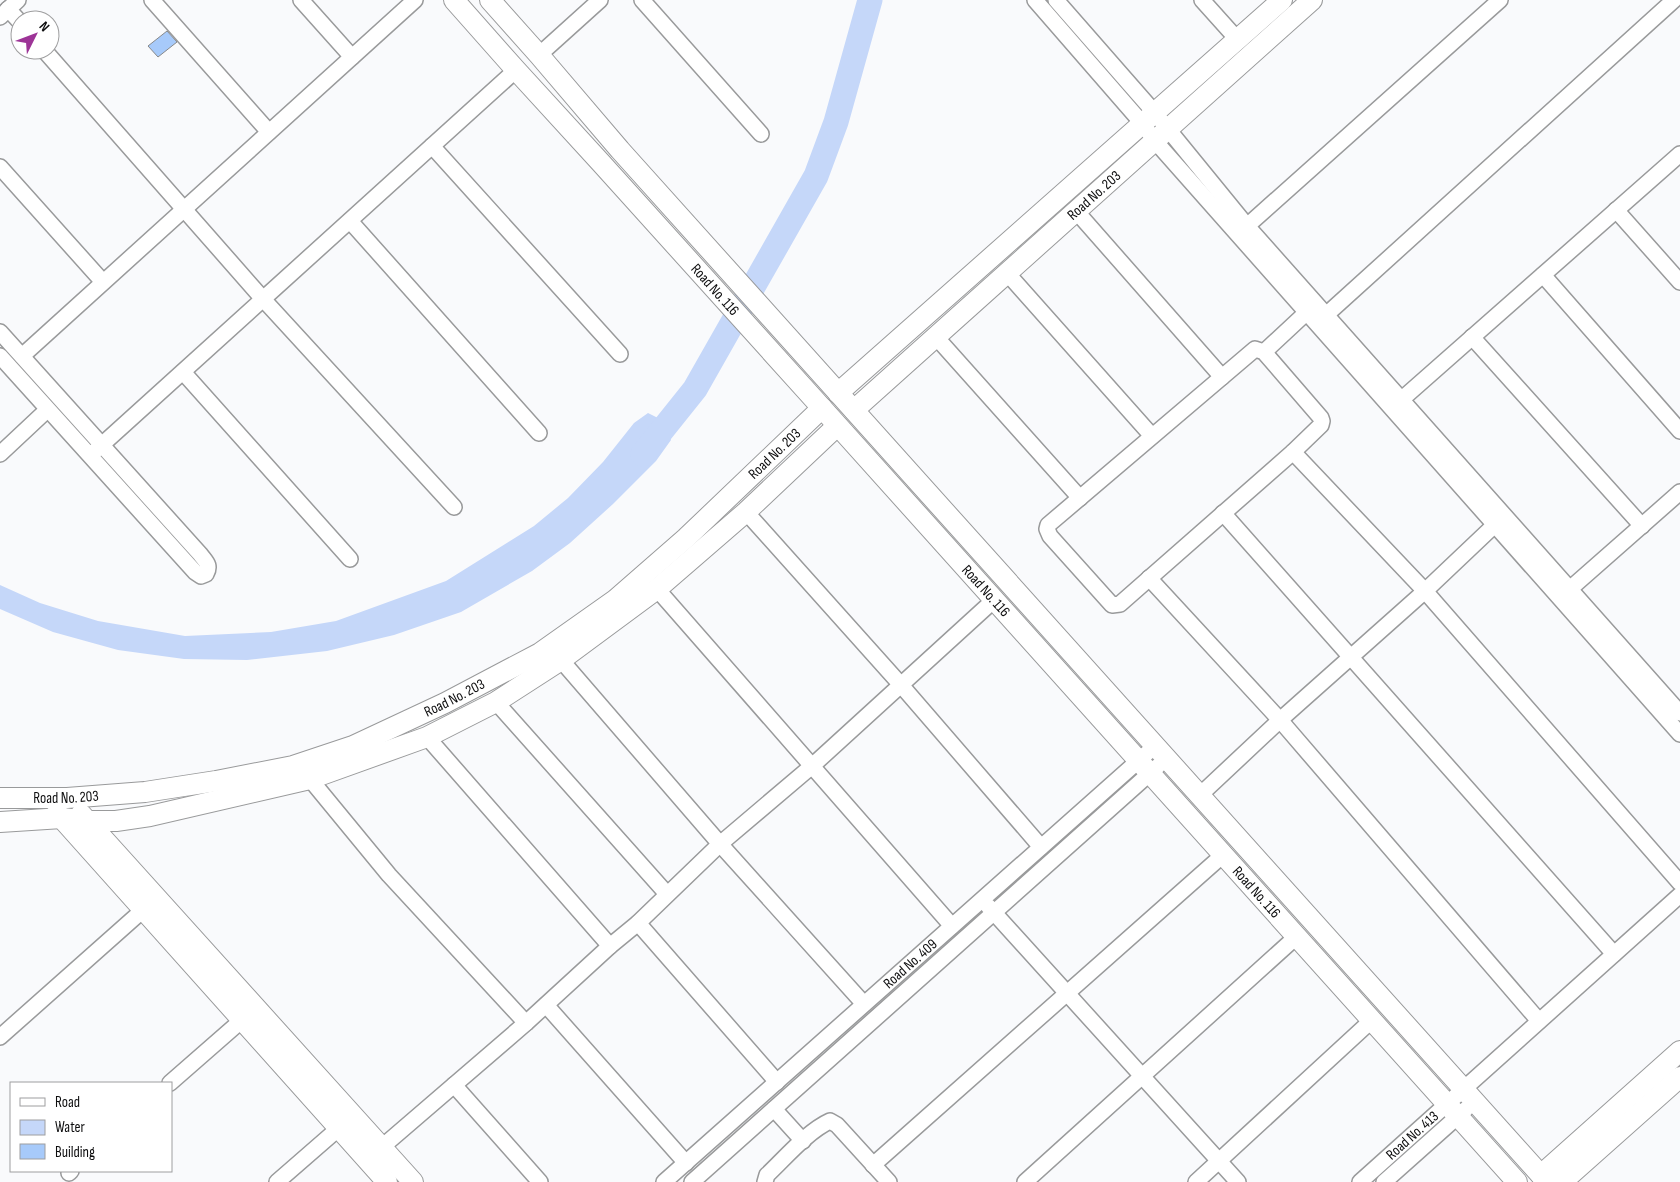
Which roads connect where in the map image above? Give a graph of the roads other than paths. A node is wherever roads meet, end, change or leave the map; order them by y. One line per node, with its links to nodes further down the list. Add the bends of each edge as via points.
1 (152, 0): 21 (street)
2 (301, 0): 17 (street)
3 (415, 0): 17 (street)
4 (454, 0): 19 (street, Road No. 116)
5 (490, 0): 16 (street, Road No. 116)
6 (600, 0): 16 (street)
7 (642, 0): 22 (street)
8 (1035, 0): 20 (street)
9 (1056, 0): 20 (street)
10 (1202, 0): 15 (street)
11 (1282, 0): 15 (street, Road No. 203)
12 (1312, 0): 23 (street, Road No. 203)
13 (1500, 0): 31 (street)
14 (1674, 0): 38 (street)
15 (1237, 39): 20 (street, Road No. 203)
16 (539, 55): 48 (street, Road No. 116)
17 (352, 57): 21 (street)
18 (53, 60): 27 (street)
19 (516, 70): 24 (street); 50 (street, Road No. 116)
20 (1148, 118): 23 (street); 48 (street, Road No. 203)
21 (269, 132): 27 (street)
22 (761, 134)
23 (1161, 136): 29 (street, Road No. 203); 31 (street); 37 (street)
24 (432, 146): 30 (street); 43 (street)
25 (1680, 154): 28 (street)
26 (0, 167): 34 (street)
27 (183, 209): 34 (street); 36 (street)
28 (1616, 210): 33 (street); 35 (street)
29 (1076, 211): 32 (street, Road No. 203); 47 (street)
30 (350, 221): 36 (street); 55 (street)
31 (1247, 226): 38 (street)
32 (1006, 273): 40 (street, Road No. 203); 56 (street)
33 (1543, 275): 41 (street); 54 (street)
34 (103, 282): 45 (street)
35 (1680, 282)
36 (263, 299): 46 (street); 63 (street)
37 (1307, 312): 42 (street); 66 (street)
38 (1326, 315): 49 (street)
39 (0, 332): 45 (street)
40 (936, 337): 52 (street, Road No. 203); 62 (street)
41 (1472, 337): 49 (street); 67 (street)
42 (1264, 352): 47 (street, via 1255,349); 58 (street, via 1321,418 1321,425)
43 (620, 354)
44 (0, 356): 51 (street)
45 (22, 356): 57 (street)
46 (183, 372): 57 (street); 68 (street)
47 (1222, 377): 56 (street)
48 (838, 393): 52 (street, Road No. 116)
49 (1401, 400): 66 (street)
50 (822, 408): 53 (street, Road No. 116); 88 (street, Road No. 203, via 686,538 615,600 540,653 445,703 352,746 293,766 145,792)
51 (47, 410): 59 (street); 60 (street)
52 (854, 410): 82 (street, Road No. 116)
53 (837, 426): 64 (street, Road No. 203); 73 (street, Road No. 116)
54 (1680, 431)
55 (539, 433)
56 (1152, 436): 62 (street)
57 (101, 445): 60 (street); 60 (street, via 209,564 206,574 201,576 195,572)
58 (1293, 452): 65 (street); 71 (street)
59 (0, 454)
60 (90, 456)
61 (1680, 492): 67 (street)
62 (1080, 498): 69 (street, via 1048,525 1046,529 1050,536 1112,605 1120,604)
63 (454, 507)
64 (746, 512): 70 (street, Road No. 203); 76 (street)
65 (1223, 514): 69 (street); 74 (street)
66 (1500, 520): 71 (street); 72 (street)
67 (1642, 526): 72 (street)
68 (350, 559)
69 (1149, 578): 79 (street)
70 (657, 589): 75 (street, Road No. 203); 83 (street)
71 (1425, 592): 74 (street); 98 (street)
72 (1565, 593): 78 (street); 80 (street)
73 (994, 600): 76 (street); 84 (street, Road No. 116)
74 (1350, 657): 79 (street); 108 (street)
75 (561, 660): 77 (street, Road No. 203); 94 (street)
76 (901, 685): 83 (street); 95 (street)
77 (496, 702): 81 (street, Road No. 203); 99 (street)
78 (1680, 713)
79 (1280, 720): 86 (street); 114 (street)
80 (1680, 734)
81 (427, 737): 85 (street, Road No. 203); 107 (street)
82 (1161, 752): 84 (street, Road No. 409); 86 (street, Road No. 116)
83 (812, 766): 94 (street); 105 (street)
84 (1144, 767): 95 (street, Road No. 409); 96 (street, Road No. 116); 103 (street, Road No. 409)
85 (310, 779): 91 (street, Road No. 203); 115 (street, via 389,875)
86 (1199, 796): 123 (street, Road No. 116)
87 (0, 798): 89 (street, Road No. 203)
88 (67, 798): 89 (street, Road No. 203); 92 (street)
89 (44, 799): 90 (street)
90 (62, 818): 92 (street, Road No. 203); 93 (street, Road No. 203); 102 (street)
91 (136, 818): 92 (street, Road No. 203); 97 (street, via 125,826 121,836)
92 (87, 821): 97 (street)
93 (0, 822)
94 (720, 844): 99 (street); 110 (street)
95 (1041, 847): 101 (street, Road No. 409)
96 (1223, 855): 106 (street, Road No. 116); 109 (street)
97 (122, 860): 128 (street)
98 (1680, 883)
99 (668, 894): 104 (street)
100 (1680, 896): 108 (street, Road No. 413)
101 (982, 899): 103 (street); 105 (street, Road No. 409)
102 (143, 910): 112 (street); 116 (street)
103 (994, 912): 109 (street); 124 (street, Road No. 409)
104 (638, 923): 107 (street); 121 (street)
105 (952, 926): 110 (street, Road No. 409)
106 (1296, 937): 113 (street, Road No. 116); 118 (street)
107 (610, 946): 111 (street)
108 (1614, 954): 114 (street, Road No. 413)
109 (1068, 994): 118 (street); 131 (street)
110 (864, 1004): 121 (street, Road No. 409)
111 (546, 1005): 115 (street); 130 (street)
112 (242, 1020): 120 (street); 126 (street)
113 (1372, 1021): 125 (street, Road No. 116); 129 (street)
114 (1540, 1022): 123 (street, Road No. 413)
115 (526, 1023): 122 (street)
116 (0, 1037)
117 (1680, 1051): 132 (street)
118 (1142, 1077): 129 (street); 141 (street)
119 (1679, 1079): 147 (street)
120 (171, 1082)
121 (777, 1082): 130 (street, Road No. 409)
122 (454, 1085): 128 (street); 136 (street)
123 (1469, 1095): 125 (street, Road No. 413); 132 (street, Road No. 116)
124 (774, 1109): 127 (street); 138 (street, Road No. 409)
125 (1452, 1111): 144 (street, Road No. 413); 145 (street, Road No. 413); 146 (street, Road No. 116)
126 (338, 1128): 133 (street); 134 (street)
127 (803, 1141): 131 (street, via 830,1121); 139 (street, via 767,1175)
128 (382, 1147): 135 (street)
129 (1219, 1162): 142 (street); 143 (street)
130 (686, 1163): 137 (street, Road No. 409)
131 (874, 1166): 140 (street)
132 (1544, 1178)
133 (277, 1182)
134 (387, 1182)
135 (413, 1182)
136 (540, 1182)
137 (664, 1182)
138 (692, 1182)
139 (765, 1182)
140 (889, 1182)
141 (1025, 1182)
142 (1196, 1182)
143 (1238, 1182)
144 (1360, 1182)
145 (1384, 1182)
146 (1517, 1182)
147 (1562, 1182)

